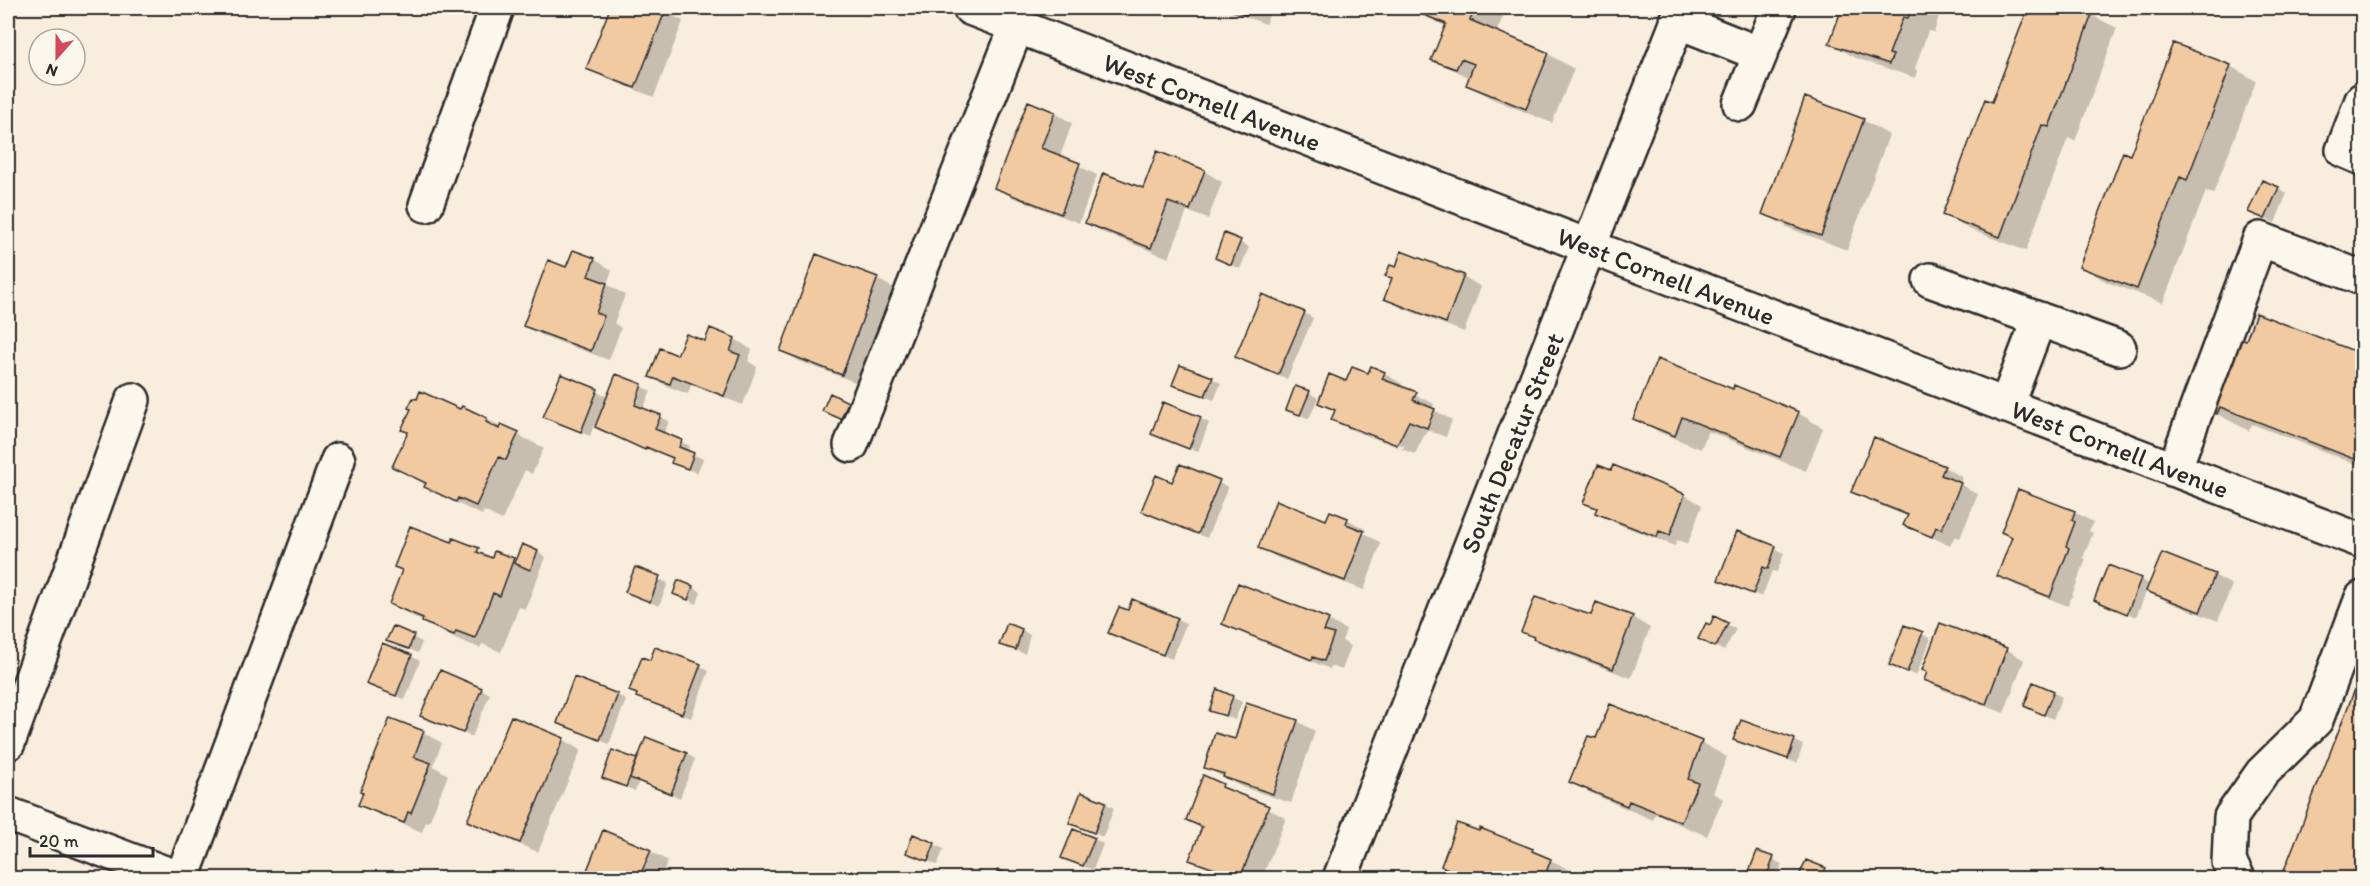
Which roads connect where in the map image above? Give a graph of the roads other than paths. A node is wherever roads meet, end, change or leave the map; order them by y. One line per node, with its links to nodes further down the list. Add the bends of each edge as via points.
1 (497, 8): 10 (street)
2 (970, 8): 5 (street, West Cornell Avenue)
3 (1779, 8): 6 (street)
4 (1680, 14): 6 (street); 11 (street, South Decatur Street)
5 (1017, 26): 11 (street, West Cornell Avenue); 18 (street)
6 (1760, 54): 8 (street)
7 (2362, 100): 9 (street, via 2343,150)
8 (1740, 104)
9 (2362, 158)
10 (426, 205)
11 (1590, 248): 17 (street, West Cornell Avenue); 26 (street, South Decatur Street)
12 (2362, 278): 20 (street, via 2260,239)
13 (1930, 280): 14 (street)
14 (2039, 319): 15 (street); 17 (street)
15 (2119, 348)
16 (133, 400): 23 (street)
17 (2006, 406): 20 (street, West Cornell Avenue)
18 (851, 445)
19 (338, 460): 25 (street)
20 (2174, 470): 21 (street, West Cornell Avenue)
21 (2362, 541)
22 (2362, 598): 27 (street, via 2316,720 2262,773 2231,817 2229,862)
23 (8, 743)
24 (8, 814): 25 (street)
25 (180, 879)
26 (1340, 879)
27 (2238, 879)

